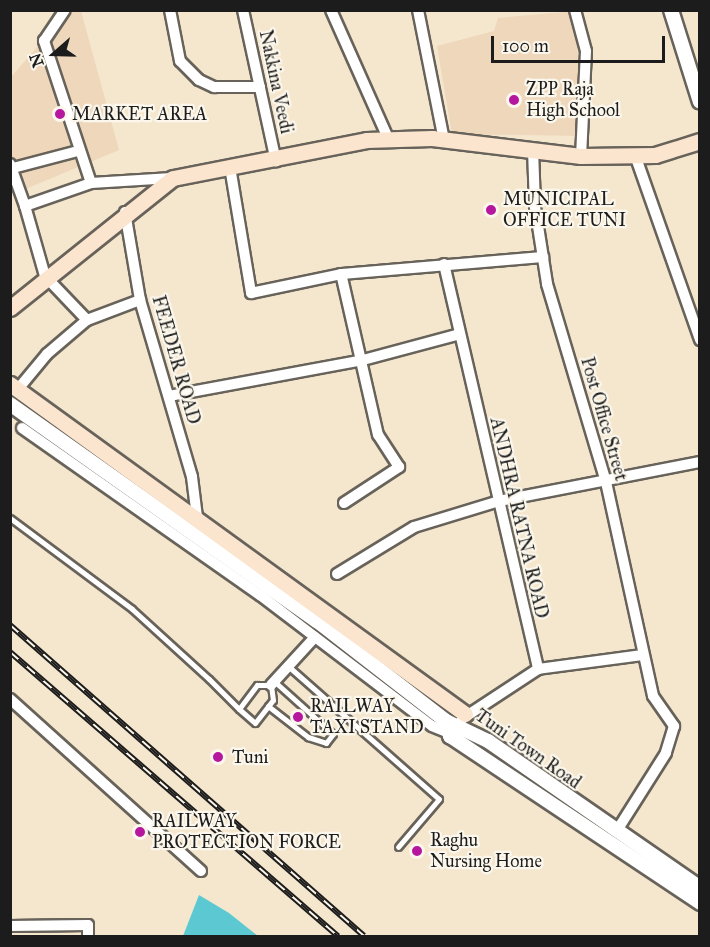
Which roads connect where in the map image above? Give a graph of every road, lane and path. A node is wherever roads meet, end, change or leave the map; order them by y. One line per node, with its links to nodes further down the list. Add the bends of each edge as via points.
1 (65, 10): 14 (street, via 44,41)
2 (170, 10): 8 (street, via 180,61 199,80 214,87)
3 (243, 10): 8 (street, Nakkina Veedi)
4 (332, 10): 10 (street)
5 (418, 10): 11 (street)
6 (576, 10): 16 (street, via 586,51)
7 (671, 10): 9 (street)
8 (260, 87): 17 (street, Nakkina Veedi)
9 (699, 102)
10 (389, 140): 11 (main road); 17 (main road)
11 (444, 140): 13 (main road)
12 (699, 141): 15 (main road, via 655,155)
13 (533, 149): 16 (main road); 24 (street, Post Office Street)
14 (78, 151): 18 (street); 21 (street)
15 (635, 155): 16 (main road); 32 (street)
16 (581, 156)
17 (276, 161): 19 (main road)
18 (12, 166): 22 (street)
19 (230, 167): 20 (main road); 26 (street, via 251,293)
20 (173, 178): 21 (street); 23 (main road)
21 (91, 183): 22 (street)
22 (25, 206): 27 (street)
23 (125, 212): 27 (main road); 28 (street, FEEDER ROAD)
24 (543, 256): 25 (street); 39 (street, Post Office Street)
25 (444, 264): 26 (street); 31 (street, ANDHRA RATNA ROAD)
26 (340, 274): 33 (street)
27 (45, 276): 29 (main road); 30 (street)
28 (140, 300): 30 (street); 35 (street, FEEDER ROAD)
29 (10, 308)
30 (87, 320): 34 (street)
31 (460, 334): 33 (street); 40 (street, ANDHRA RATNA ROAD)
32 (699, 340)
33 (363, 360): 35 (street); 41 (street, via 378,435 399,467)
34 (14, 386): 42 (main road)
35 (168, 396): 42 (street, FEEDER ROAD, via 192,477)
36 (10, 404): 53 (street, Tuni Town Road)
37 (22, 428): 45 (street)
38 (699, 462): 39 (street)
39 (606, 482): 40 (street); 46 (street, Post Office Street)
40 (499, 501): 44 (street, via 414,527); 48 (street, ANDHRA RATNA ROAD)
41 (344, 503)
42 (197, 517): 53 (main road)
43 (10, 518): 52 (lane, via 132,609)
44 (338, 574)
45 (315, 637): 47 (street); 54 (street)
46 (643, 655): 48 (street); 55 (street, Post Office Street, via 653,696 674,726 666,753)
47 (288, 666): 49 (street); 56 (lane, via 439,799)
48 (538, 669): 53 (street)
49 (273, 683): 51 (lane); 51 (lane, via 333,734 326,743 308,737); 52 (lane, via 257,685)
50 (10, 699): 57 (street)
51 (268, 706): 52 (lane, via 255,723)
52 (239, 709)
53 (452, 718): 54 (street, Tuni Town Road); 55 (street, Tuni Town Road)
54 (450, 736): 59 (street, Tuni Town Road)
55 (616, 832): 58 (street, Tuni Town Road)
56 (398, 847)
57 (201, 871)
58 (699, 888)
59 (699, 901)
60 (12, 930): 61 (street, via 88,925)
61 (88, 936)

